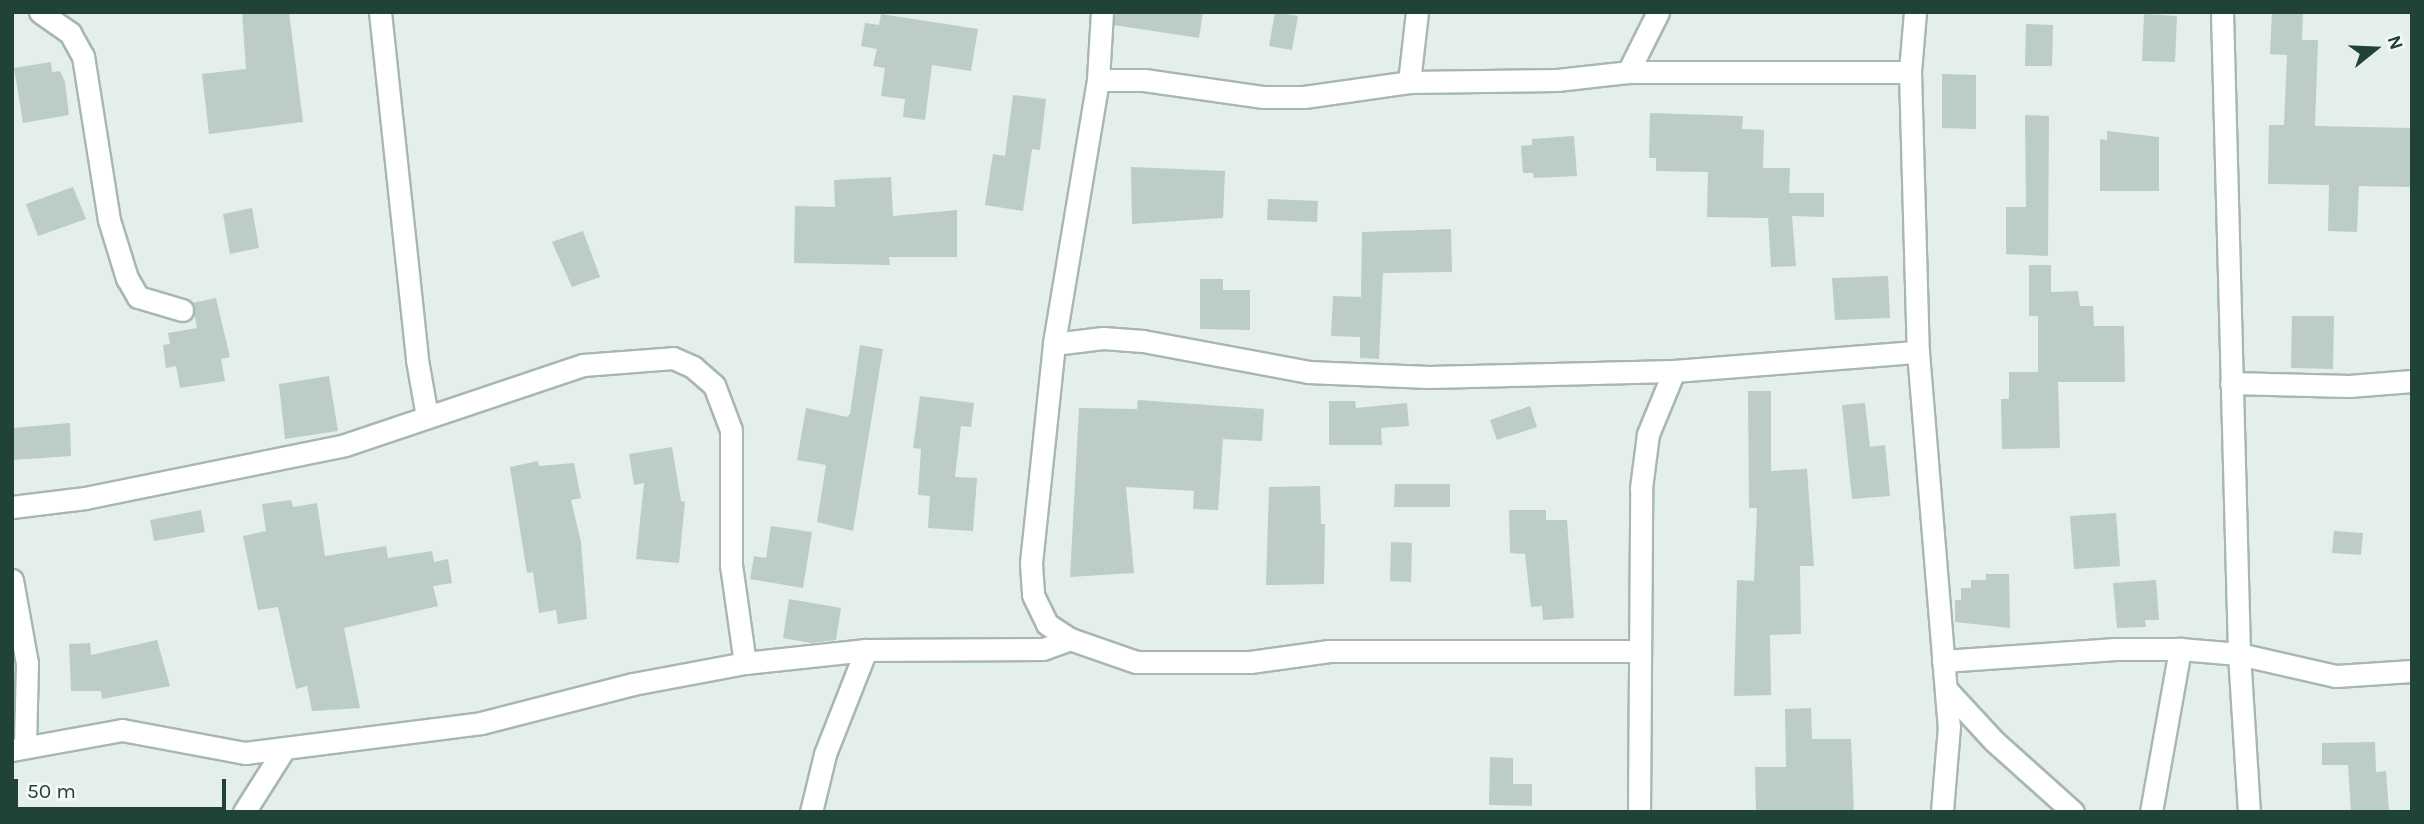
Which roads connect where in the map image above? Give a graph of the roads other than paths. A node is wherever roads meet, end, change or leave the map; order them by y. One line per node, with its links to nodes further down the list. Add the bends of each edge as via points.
1 (40, 12): 12 (street, via 70,33 83,56 109,220 127,278 138,298)
2 (380, 12): 18 (street)
3 (1102, 12): 10 (street)
4 (1417, 12): 11 (street)
5 (1658, 12): 8 (street)
6 (1914, 12): 9 (street)
7 (2222, 12): 17 (street)
8 (1628, 72): 9 (street); 11 (street, via 1546,80)
9 (1910, 72): 14 (street)
10 (1098, 80): 11 (street, via 1144,80 1264,97 1304,97); 13 (street)
11 (1409, 82)
12 (182, 310)
13 (1054, 344): 15 (street, via 1103,338 1143,341 1308,372 1429,377); 21 (street, via 1031,565 1033,595 1047,624)
14 (1918, 352): 15 (street); 26 (street)
15 (1674, 371): 24 (street, via 1648,434 1641,488)
16 (2412, 381): 17 (street, via 2349,386)
17 (2231, 383): 25 (street)
18 (427, 416): 19 (street, via 345,445 279,460 85,498); 27 (street, via 530,379 611,360 673,358 693,367 714,385 731,430 732,565)
19 (12, 507)
20 (12, 580): 30 (street, via 27,663)
21 (1070, 639): 23 (street, via 1043,649); 24 (street, via 1136,662 1250,662 1329,651)
22 (2180, 649): 25 (street); 26 (street); 37 (street)
23 (866, 650): 27 (street); 33 (street, via 825,754)
24 (1639, 652): 34 (street)
25 (2239, 654): 28 (street, via 2298,671 2336,676); 38 (street)
26 (1943, 661): 29 (street)
27 (745, 663): 31 (street, via 633,684 481,723)
28 (2412, 671)
29 (1946, 689): 35 (street, via 1949,758); 36 (street, via 1994,741)
30 (19, 748): 31 (street, via 122,730 245,753)
31 (284, 749): 32 (street)
32 (244, 812)
33 (811, 812)
34 (1639, 812)
35 (1942, 812)
36 (2073, 812)
37 (2151, 812)
38 (2249, 812)

